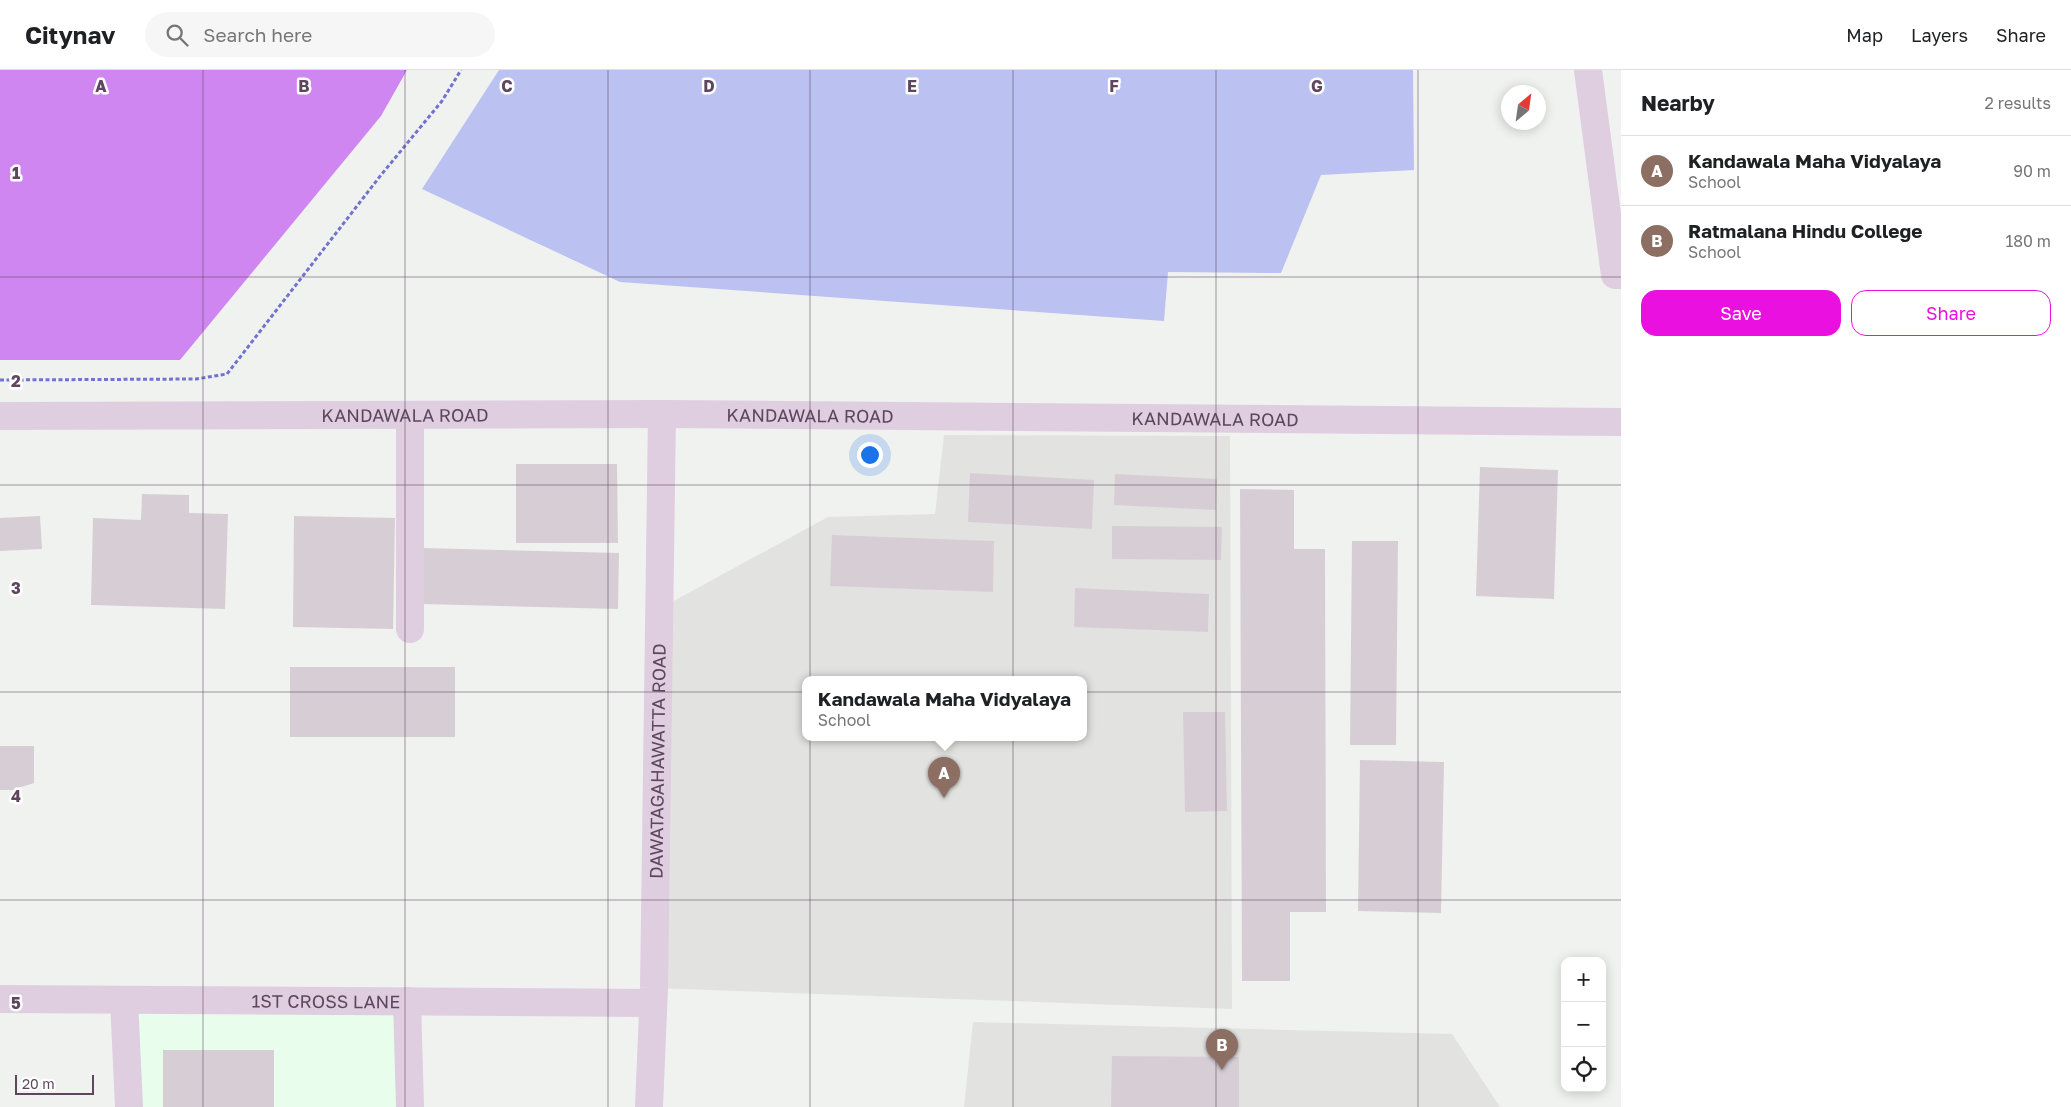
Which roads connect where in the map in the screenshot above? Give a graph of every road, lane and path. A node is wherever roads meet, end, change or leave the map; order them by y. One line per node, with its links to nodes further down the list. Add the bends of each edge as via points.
1 (461, 70): 4 (path, via 442,100 226,374 196,379)
2 (1588, 70): 3 (street, via 1615,275)
3 (1621, 274)
4 (0, 380)
5 (662, 414): 6 (street, KANDAWALA ROAD); 8 (street, KANDAWALA ROAD); 13 (street, DAWATAGAHAWATTA ROAD)
6 (410, 415): 7 (street, KANDAWALA ROAD); 9 (street)
7 (0, 416)
8 (1621, 422)
9 (410, 629)
10 (0, 999): 11 (street, 1ST CROSS LANE)
11 (124, 1000): 12 (street, 1ST CROSS LANE); 14 (street)
12 (407, 1001): 13 (street, 1ST CROSS LANE); 15 (street)
13 (653, 1003): 16 (street, DAWATAGAHAWATTA ROAD)
14 (129, 1107)
15 (410, 1107)
16 (649, 1107)

